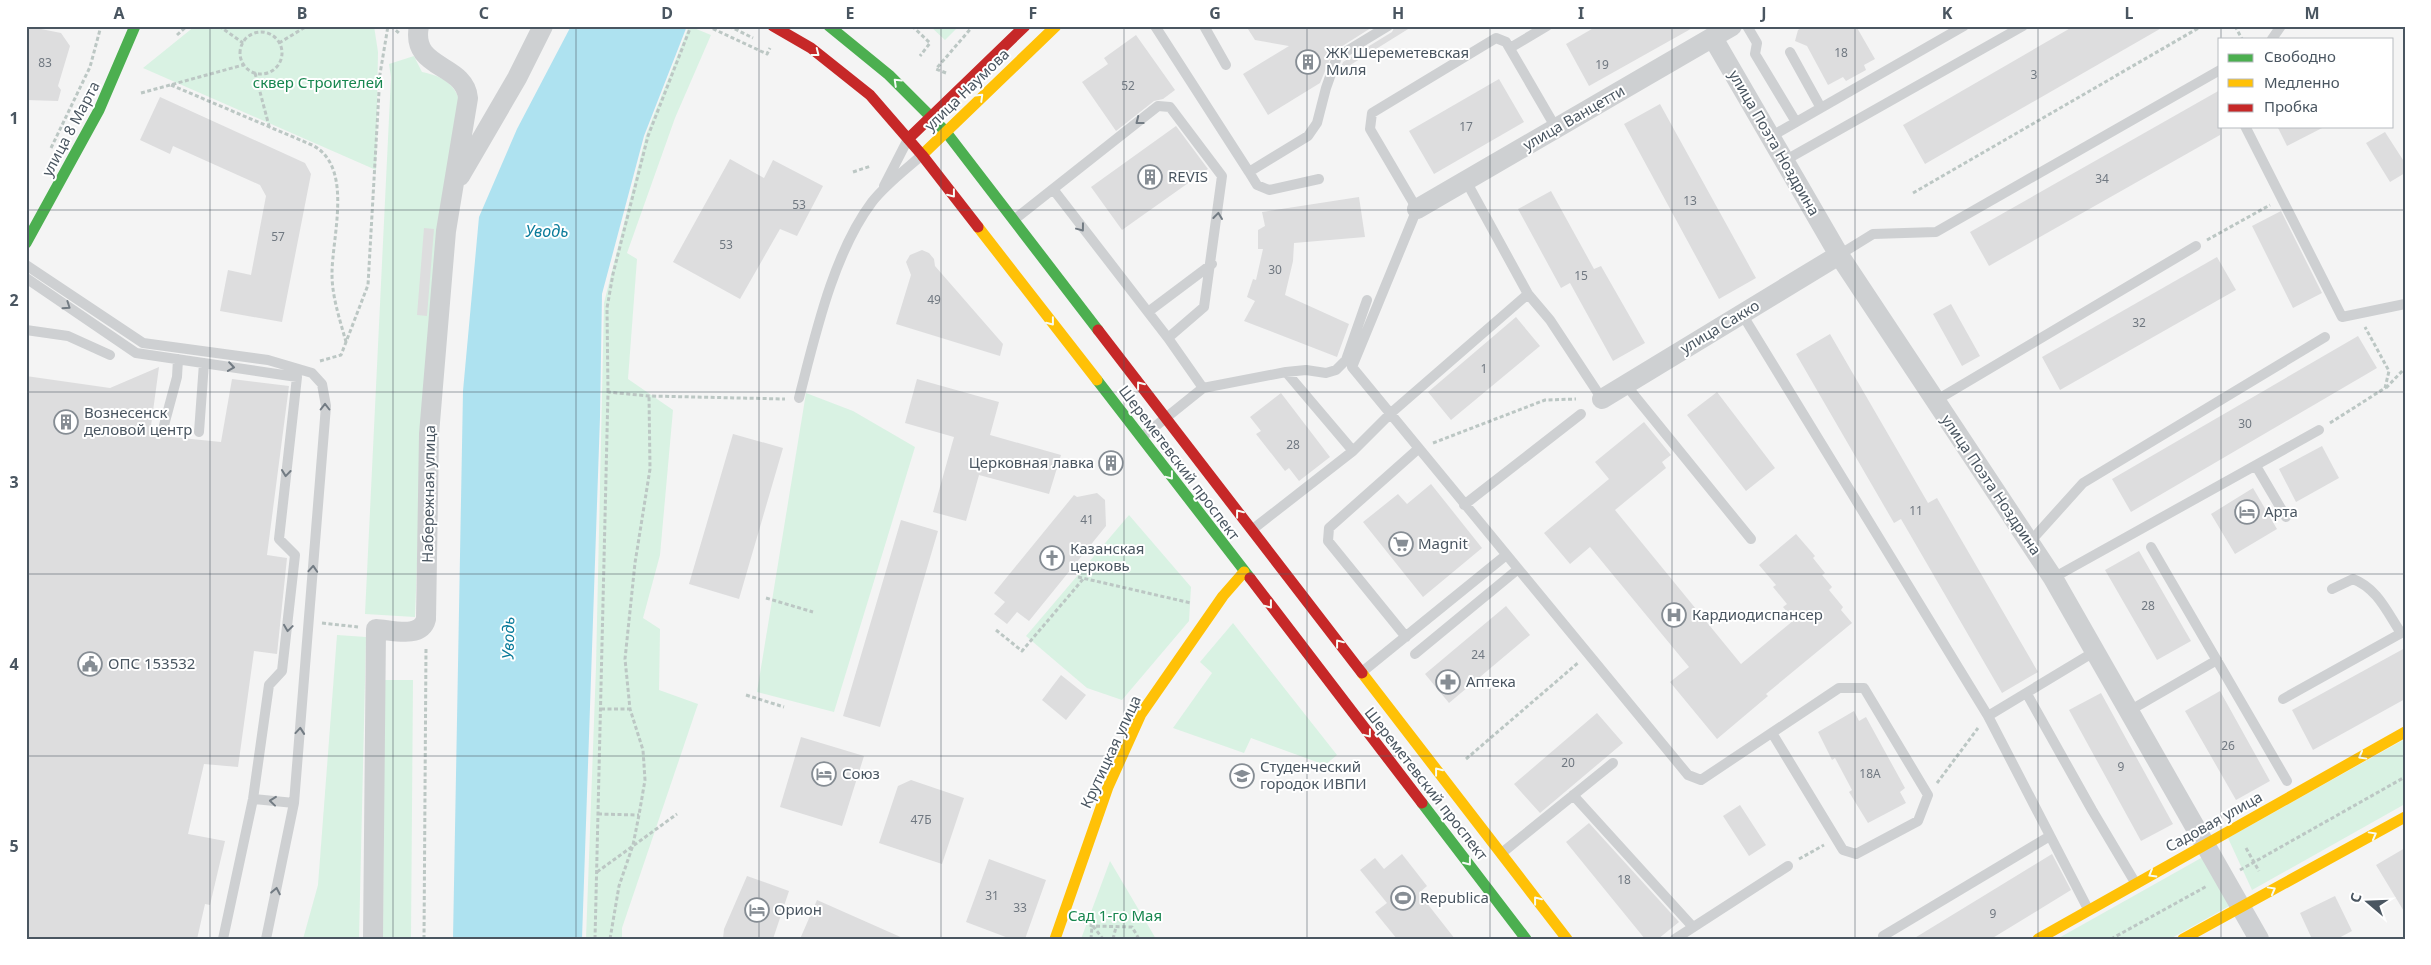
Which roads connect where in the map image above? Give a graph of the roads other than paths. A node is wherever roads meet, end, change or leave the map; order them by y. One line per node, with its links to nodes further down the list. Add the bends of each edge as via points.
1 (135, 26): 41 (main road, улица 8 Марта, via 122,62 91,126)
2 (419, 26): 36 (street, Набережная улица, via 419,48 461,81 468,94)
3 (543, 26): 36 (street)
4 (830, 26): 24 (main road, Шереметевский проспект, one-way to 4, via 889,74)
5 (1025, 26): 24 (main road, улица Наумова)
6 (1056, 26): 28 (main road, улица Наумова, one-way to 6)
7 (1155, 26): 33 (lane)
8 (1204, 26): 21 (lane)
9 (1388, 26): 33 (lane, via 1338,57 1317,124 1308,136)
10 (1548, 26): 19 (lane)
11 (1732, 26): 17 (street, улица Ванцетти)
12 (1747, 26): 25 (lane, via 1757,43 1755,54)
13 (1964, 26): 23 (lane)
14 (2023, 26): 32 (lane)
15 (2281, 26): 18 (lane)
16 (778, 29): 30 (main road, Шереметевский проспект, one-way to 30, via 811,48 870,96)
17 (1712, 38): 26 (street, улица Ванцетти); 29 (street, улица Поэта Ноздрина)
18 (2273, 38)
19 (1510, 48): 26 (lane); 39 (lane, via 1506,42 1496,38 1372,113 1370,129)
20 (1790, 52): 23 (lane)
21 (1226, 65)
22 (2218, 74): 43 (lane, via 1936,232 1873,234)
23 (1821, 108): 25 (lane)
24 (931, 117): 28 (main road, Шереметевский проспект); 30 (main road, улица Наумова)
25 (1796, 122): 29 (lane)
26 (1556, 128): 35 (street, улица Ванцетти)
27 (2245, 128): 49 (lane, via 2342,317)
28 (946, 132): 31 (main road, улица Наумова); 40 (main road, Шереметевский проспект)
29 (1770, 137): 32 (street, улица Поэта Ноздрина)
30 (908, 139): 31 (main road, Шереметевский проспект); 38 (lane)
31 (922, 155): 38 (lane); 71 (main road, Шереметевский проспект, one-way to 71)
32 (1784, 161): 43 (street, улица Поэта Ноздрина)
33 (1249, 172): 34 (lane, via 1257,185 1269,190)
34 (1319, 179)
35 (1466, 180): 39 (street, улица Ванцетти); 47 (lane)
36 (453, 189): 116 (street, Набережная улица, via 446,231 429,434 426,619 415,632 376,628)
37 (1052, 189): 40 (lane); 44 (lane, one-way to 37, via 1222,176 1170,107 1158,106); 50 (lane, one-way to 50)
38 (880, 194): 62 (lane, via 848,241)
39 (1417, 209): 65 (lane, via 1352,367)
40 (1013, 220): 67 (main road, Шереметевский проспект, one-way to 40)
41 (26, 243)
42 (2196, 246): 64 (lane)
43 (1839, 255): 51 (street, улица Сакко); 64 (street, улица Поэта Ноздрина)
44 (1212, 264): 50 (lane); 54 (lane, via 1204,307)
45 (26, 265): 58 (lane, via 143,343 268,360)
46 (26, 278): 56 (lane, one-way to 56, via 136,353)
47 (1528, 294): 63 (lane, via 1550,320); 65 (lane)
48 (1367, 300): 59 (lane, via 1346,360 1336,370 1326,373)
49 (2405, 304)
50 (1148, 312): 54 (lane)
51 (1742, 314): 60 (street, улица Сакко); 96 (lane)
52 (26, 330): 55 (lane, via 68,336)
53 (2325, 337): 79 (lane, via 2083,483)
54 (1168, 338): 61 (lane)
55 (110, 355)
56 (178, 359): 57 (lane); 68 (lane, via 177,378)
57 (204, 363): 58 (lane, one-way to 58); 70 (lane)
58 (297, 372): 102 (lane, one-way to 102, via 279,539 295,555 289,620 282,670 269,685); 103 (lane, one-way to 58, via 326,406 322,384 312,373)
59 (1286, 372): 61 (lane); 73 (lane)
60 (1625, 384): 63 (street, улица Сакко); 78 (lane)
61 (1203, 388): 67 (lane)
62 (794, 398)
63 (1602, 399)
64 (1935, 401): 79 (street, улица Поэта Ноздрина)
65 (1391, 413): 72 (lane); 73 (lane)
66 (1581, 414): 75 (lane)
67 (1166, 418): 71 (lane); 77 (main road, Шереметевский проспект, one-way to 67)
68 (163, 429)
69 (2319, 430): 74 (lane)
70 (199, 432)
71 (1140, 438): 84 (main road, Шереметевский проспект, one-way to 84)
72 (1418, 449): 75 (lane); 88 (lane, via 1329,528 1328,541)
73 (1353, 451): 77 (lane)
74 (2256, 466): 76 (lane); 85 (lane)
75 (1464, 505): 81 (lane)
76 (2286, 517)
77 (1252, 529): 82 (main road, Шереметевский проспект)
78 (1751, 539)
79 (2029, 543): 85 (street, улица Поэта Ноздрина)
80 (2151, 546): 91 (lane)
81 (1505, 556): 83 (lane); 88 (lane)
82 (1262, 557): 84 (main road, Крутицкая улица); 92 (main road, Шереметевский проспект, one-way to 82)
83 (1517, 570): 90 (lane); 98 (lane, via 1688,775 1701,780)
84 (1244, 572): 117 (main road, Крутицкая улица, via 1180,654 1141,714 1101,805); 118 (main road, Шереметевский проспект, one-way to 118)
85 (2053, 578): 89 (street, улица Поэта Ноздрина)
86 (2332, 590): 87 (lane, via 2353,579 2364,583 2374,591)
87 (2403, 632): 94 (lane)
88 (1406, 636): 92 (lane)
89 (2094, 652): 93 (lane); 95 (street, улица Поэта Ноздрина)
90 (1415, 654)
91 (2217, 660): 95 (lane); 100 (lane)
92 (1362, 672): 107 (main road, Шереметевский проспект, one-way to 92)
93 (2027, 694): 96 (lane); 109 (lane)
94 (2283, 699)
95 (2129, 711): 106 (street, улица Поэта Ноздрина)
96 (1988, 716): 105 (lane)
97 (2405, 732): 106 (main road, Садовая улица, one-way to 106)
98 (1772, 733): 98 (lane, via 1843,850 1856,854 1918,821 1928,795 1864,688 1839,688)
99 (1613, 763): 101 (lane)
100 (2287, 781)
101 (1573, 795): 107 (lane); 112 (lane)
102 (253, 799): 103 (lane, one-way to 102); 114 (lane)
103 (294, 803): 115 (lane, one-way to 103)
104 (2405, 817): 110 (main road, one-way to 104)
105 (2050, 836): 111 (lane); 113 (lane)
106 (2205, 844): 109 (main road, Садовая улица, one-way to 109); 110 (street, улица Поэта Ноздрина)
107 (1501, 854): 119 (main road, Шереметевский проспект, one-way to 107)
108 (1788, 866): 112 (lane)
109 (2136, 884): 111 (main road, Садовая улица)
110 (2241, 907): 122 (main road); 123 (street, улица Поэта Ноздрина)
111 (2089, 910): 121 (main road, Садовая улица)
112 (1692, 926): 120 (lane)
113 (1883, 936)
114 (223, 939)
115 (266, 939)
116 (373, 939)
117 (1055, 939)
118 (1526, 939)
119 (1567, 939)
120 (1675, 939)
121 (2038, 939)
122 (2183, 939)
123 (2259, 939)

